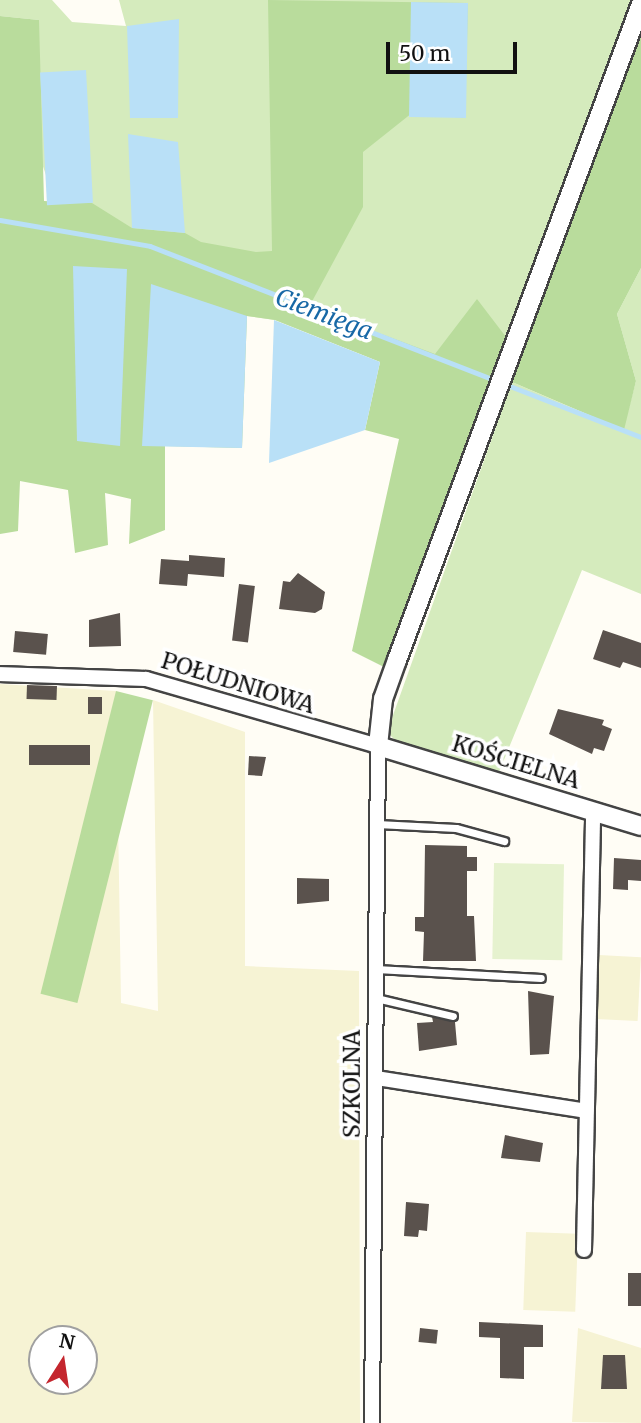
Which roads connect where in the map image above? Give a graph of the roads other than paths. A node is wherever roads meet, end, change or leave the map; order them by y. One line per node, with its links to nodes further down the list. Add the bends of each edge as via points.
1 (641, 4): 3 (street, via 383,699)
2 (0, 674): 3 (street, POŁUDNIOWA, via 146,678)
3 (378, 746): 4 (street, KOŚCIELNA); 5 (street, SZKOLNA)
4 (593, 811): 6 (street, KOŚCIELNA); 13 (street)
5 (377, 824): 7 (lane, via 456,828); 8 (street, SZKOLNA)
6 (641, 826)
7 (504, 841)
8 (375, 970): 9 (lane); 10 (street, SZKOLNA)
9 (541, 978)
10 (375, 998): 11 (lane); 12 (street, SZKOLNA)
11 (453, 1016)
12 (376, 1078): 13 (street); 15 (street, SZKOLNA)
13 (586, 1111): 14 (street)
14 (584, 1250)
15 (372, 1423)

